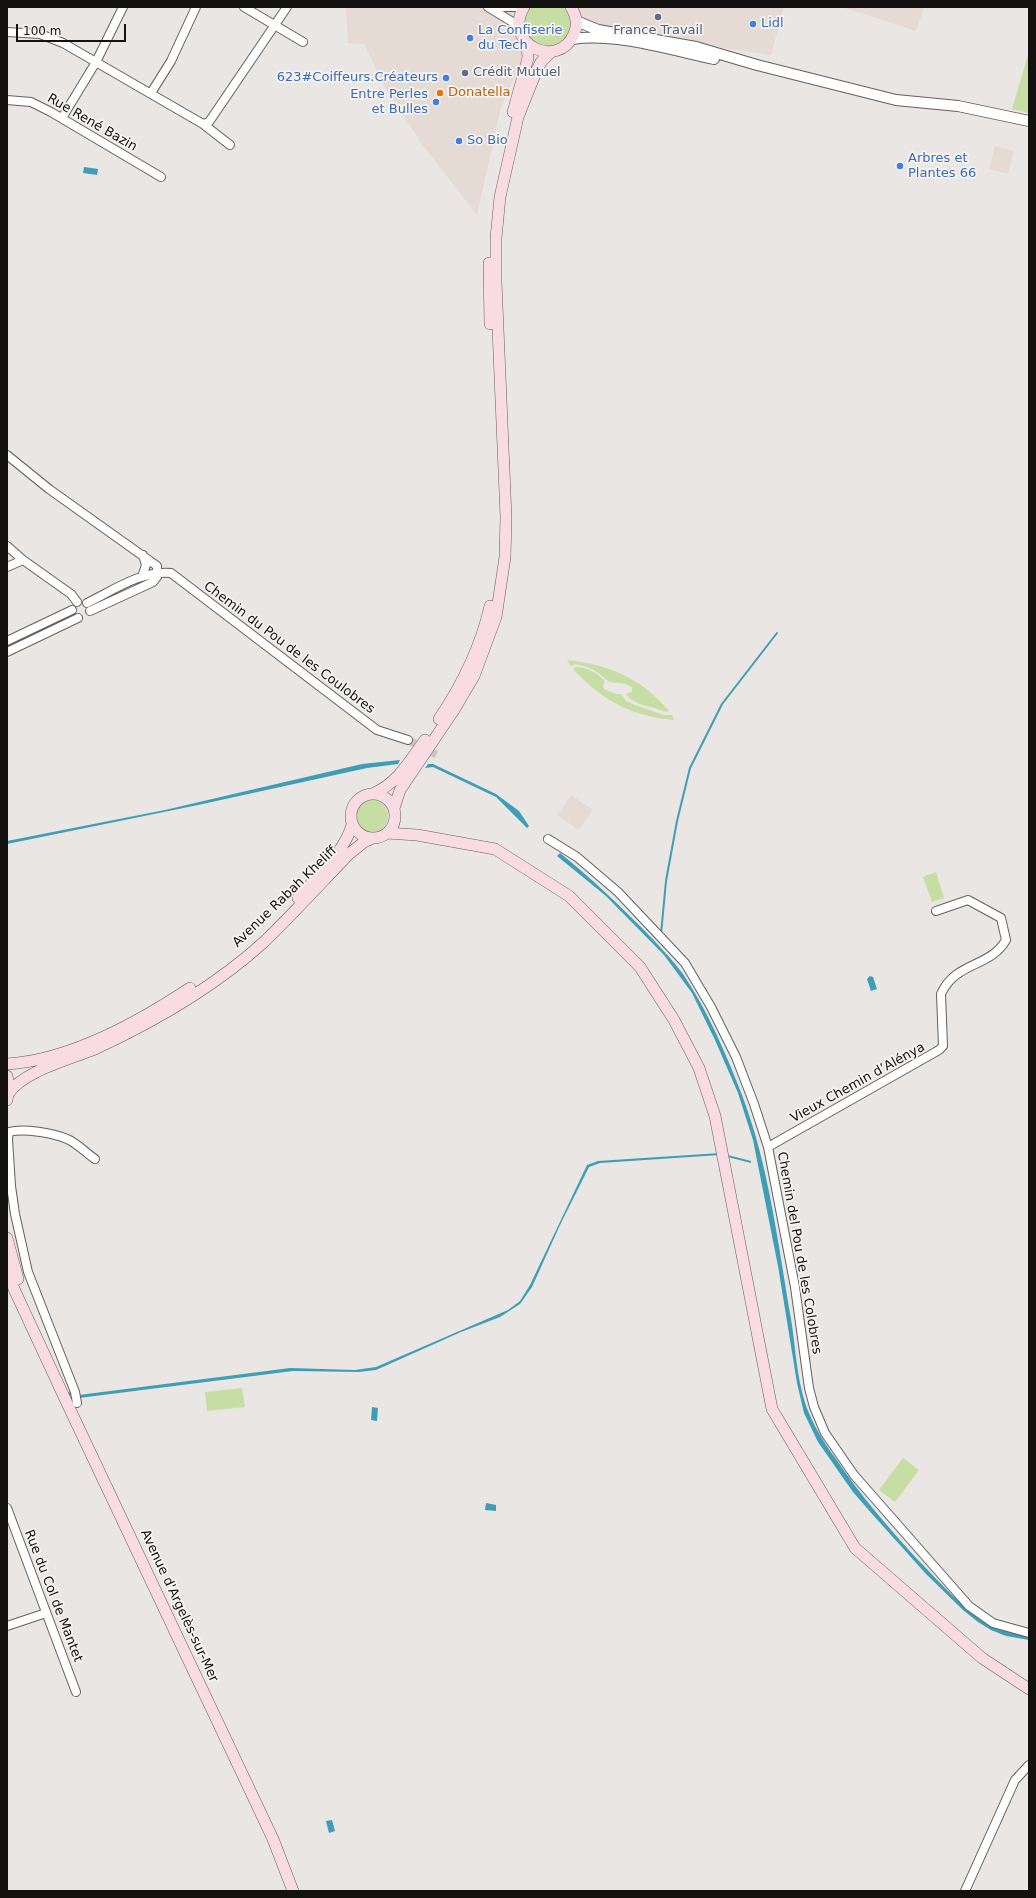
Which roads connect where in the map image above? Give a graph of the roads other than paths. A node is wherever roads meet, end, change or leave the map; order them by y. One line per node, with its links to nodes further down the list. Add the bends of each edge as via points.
1 (123, 7): 17 (street)
2 (196, 7): 19 (street, via 190,24)
3 (244, 7): 10 (street)
4 (287, 7): 10 (street)
5 (488, 7): 11 (street)
6 (499, 7): 7 (street)
7 (518, 7)
8 (524, 7): 11 (main road)
9 (575, 13): 13 (main road, via 576,30); 18 (street, via 598,30 696,47)
10 (276, 25): 14 (street); 23 (street, via 209,122)
11 (519, 26): 15 (main road, via 521,35)
12 (7, 32): 17 (street, via 40,34 63,43)
13 (572, 39): 16 (main road, via 560,49); 18 (street, via 597,37 624,40)
14 (303, 42)
15 (527, 43): 16 (main road, via 543,52); 41 (main road, via 528,58 524,75 499,161 489,240 488,282 499,514 498,556 488,616 466,674 447,707 405,767 383,790)
16 (552, 51): 42 (main road, via 536,72 518,117 500,197 496,238 496,282 506,517 505,557 496,617 474,676 400,790)
17 (96, 62): 19 (street); 21 (street)
18 (757, 65): 22 (street, via 896,100 958,106)
19 (152, 93): 23 (street)
20 (7, 100): 21 (street, Rue René Bazin, via 31,102)
21 (62, 118): 25 (street, Rue René Bazin)
22 (1029, 121)
23 (203, 124): 24 (street)
24 (230, 145)
25 (161, 176)
26 (7, 455): 28 (street, via 49,489)
27 (7, 546): 29 (street)
28 (143, 555): 30 (street); 32 (street, via 157,566)
29 (23, 560): 31 (street); 34 (street, via 71,594)
30 (146, 565): 32 (street); 33 (street)
31 (7, 567)
32 (157, 572): 33 (street); 35 (street, via 158,577 153,582); 40 (street, Chemin du Pou de les Coulobres, via 171,573 377,730)
33 (142, 577): 35 (street)
34 (77, 602): 35 (street); 36 (street)
35 (88, 607): 37 (street, via 85,617)
36 (72, 610): 37 (street); 38 (street)
37 (78, 618): 39 (street)
38 (7, 641)
39 (7, 652)
40 (408, 740)
41 (374, 793): 42 (main road, via 386,798); 43 (main road, via 356,800 350,812)
42 (394, 813): 44 (main road, via 391,829); 45 (main road, via 402,829)
43 (352, 825): 46 (main road, via 360,835); 49 (main road, Avenue Rabah Kheliff, via 339,851 295,901 260,935 202,979 152,1011 94,1040 55,1056)
44 (387, 833): 45 (main road); 46 (main road)
45 (417, 835): 62 (main road, via 495,849 569,896 640,967 674,1020 699,1068 715,1116 772,1410 855,1548 982,1658)
46 (373, 838): 51 (main road, Avenue Rabah Kheliff, via 349,854 263,942 210,983 139,1027 21,1080)
47 (548, 839): 52 (street, Chemin del Pou de les Colobres, via 577,857 618,892 685,963 736,1057)
48 (936, 911): 52 (street, Vieux Chemin d’Alénya, via 968,900 1001,918 1006,940 1000,950 961,971 943,989 943,1046)
49 (7, 1064)
50 (7, 1076): 51 (main road)
51 (8, 1097)
52 (768, 1147): 61 (street, Chemin del Pou de les Colobres, via 795,1287 809,1388 825,1433 854,1475 969,1606 993,1623)
53 (95, 1159): 57 (street, via 68,1139 18,1129 9,1132 14,1207 28,1272 75,1392)
54 (7, 1238): 56 (main road, Avenue d'Argelès-sur-Mer)
55 (7, 1268): 56 (main road, Avenue d'Argelès-sur-Mer)
56 (36, 1334): 65 (main road, Avenue d'Argelès-sur-Mer, via 273,1839)
57 (77, 1404)
58 (7, 1508): 59 (street, Rue du Col de Mantet)
59 (46, 1613): 60 (street); 63 (street, Rue du Col de Mantet)
60 (7, 1626)
61 (1029, 1633)
62 (1029, 1689)
63 (76, 1692)
64 (1029, 1765): 66 (street, via 1015,1780)
65 (293, 1891)
66 (965, 1891)

